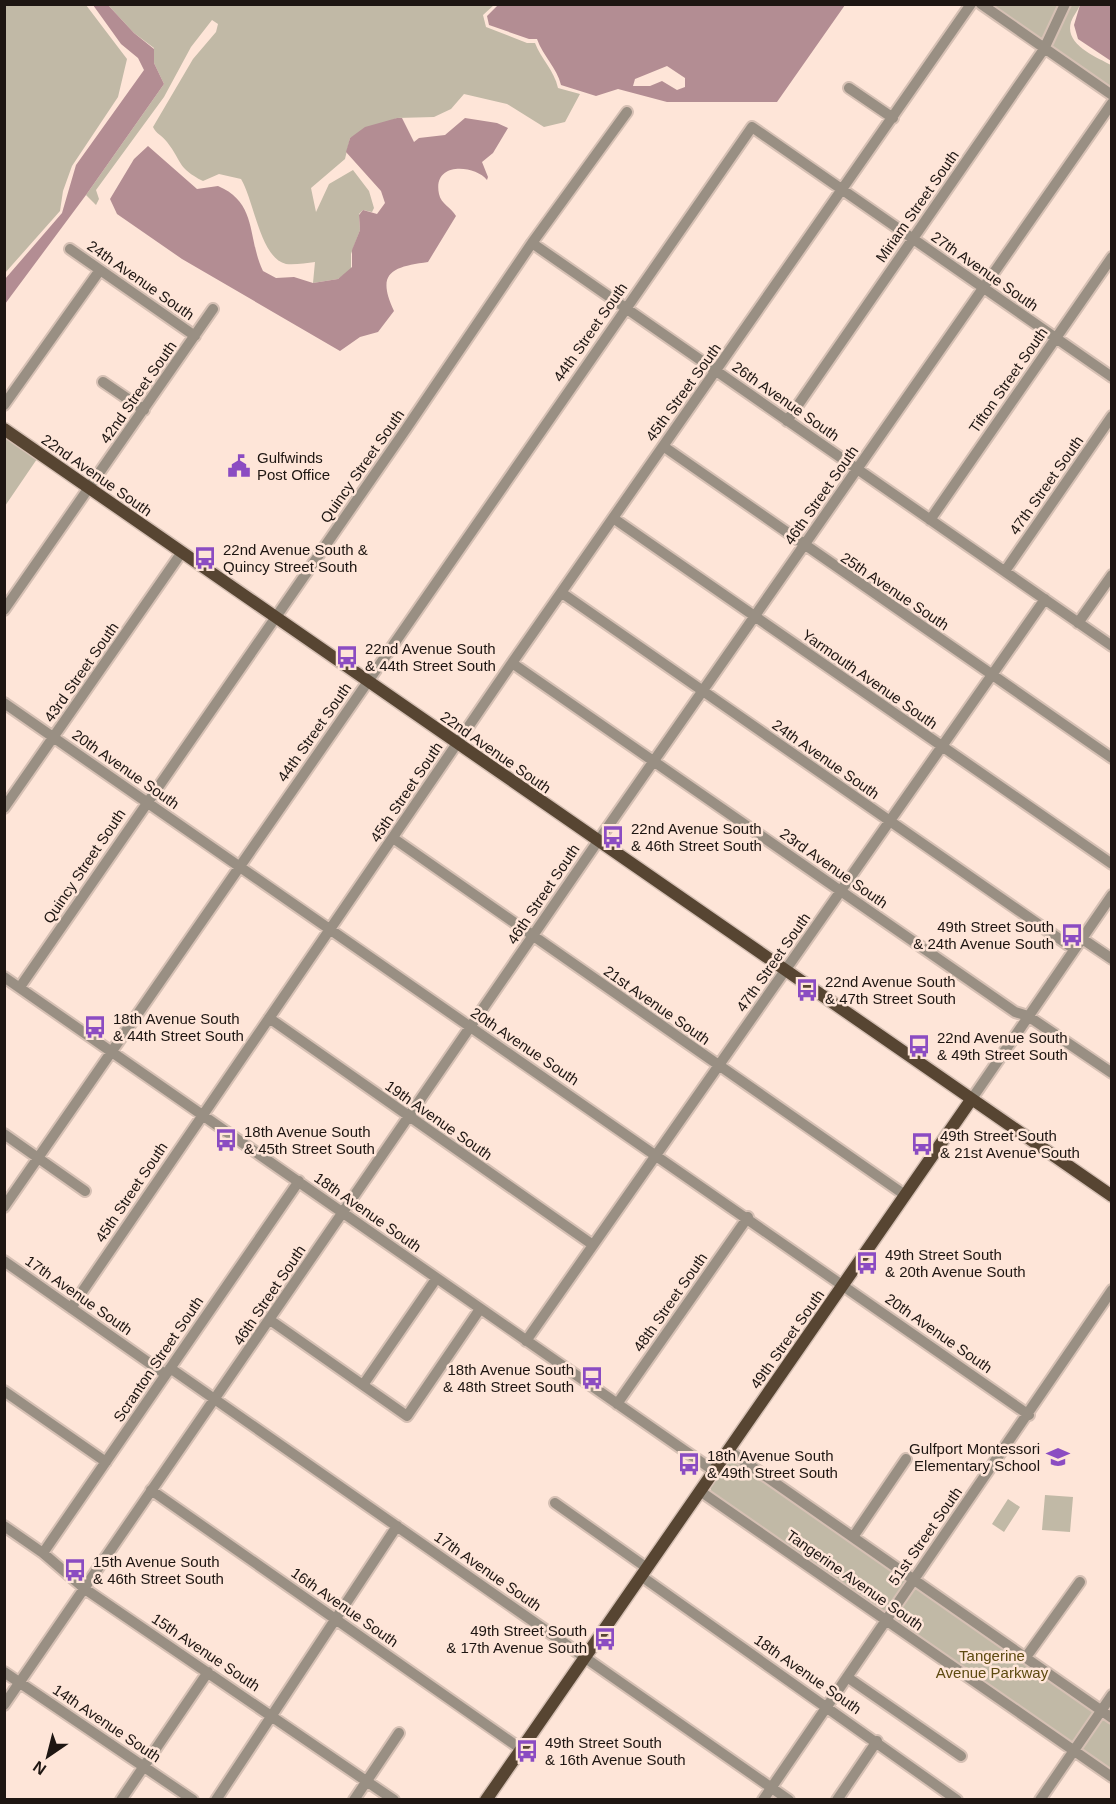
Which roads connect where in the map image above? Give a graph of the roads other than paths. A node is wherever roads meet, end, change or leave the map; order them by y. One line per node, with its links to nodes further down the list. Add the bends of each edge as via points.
1 (971, 4): 9 (street, 45th Street South)
2 (981, 4): 4 (street)
3 (1065, 4): 4 (street, Miriam Street South)
4 (1044, 49): 6 (street); 12 (street, Miriam Street South)
5 (849, 88): 9 (street)
6 (1112, 95)
7 (1112, 103): 17 (street, 46th Street South)
8 (627, 111): 13 (street, Quincy Street South)
9 (893, 118): 11 (street, 45th Street South)
10 (752, 127): 11 (street, 27th Avenue South); 18 (street, 44th Street South)
11 (843, 191): 12 (street, 27th Avenue South); 22 (street, 45th Street South)
12 (913, 239): 17 (street, 27th Avenue South); 28 (street, Miriam Street South)
13 (532, 243): 18 (street, 26th Avenue South); 42 (street, Quincy Street South)
14 (70, 249): 16 (street, 24th Avenue South)
15 (1112, 257): 21 (street, Tifton Street South)
16 (99, 270): 20 (street, 24th Avenue South); 25 (street)
17 (984, 289): 21 (street, 27th Avenue South); 31 (street, 46th Street South)
18 (626, 307): 22 (street, 26th Avenue South); 48 (street, 44th Street South)
19 (213, 309): 20 (street, 42nd Street South)
20 (195, 336): 26 (street, 42nd Street South)
21 (1055, 338): 23 (street, 27th Avenue South); 34 (street, Tifton Street South)
22 (715, 370): 28 (street, 26th Avenue South); 30 (street, 45th Street South)
23 (1112, 377)
24 (103, 382): 26 (street)
25 (4, 405)
26 (144, 410): 32 (street, 42nd Street South)
27 (1112, 416): 37 (street, 47th Street South)
28 (787, 421): 31 (street, 26th Avenue South)
29 (4, 429): 32 (main road, 22nd Avenue South)
30 (663, 446): 33 (street, 45th Street South); 35 (street, 25th Avenue South)
31 (856, 469): 34 (street, 26th Avenue South); 35 (street, 46th Street South)
32 (89, 487): 36 (main road, 22nd Avenue South); 41 (street, 42nd Street South)
33 (613, 518): 39 (street, 45th Street South); 43 (street, Yarmouth Avenue South)
34 (930, 520): 37 (street, 26th Avenue South)
35 (804, 546): 43 (street, 46th Street South); 47 (street, 25th Avenue South)
36 (182, 552): 42 (main road, 22nd Avenue South); 51 (street, 43rd Street South)
37 (1005, 571): 40 (street, 26th Avenue South)
38 (1112, 575): 44 (street)
39 (562, 593): 46 (street, 45th Street South); 49 (street, 24th Avenue South)
40 (1045, 599): 44 (street, 26th Avenue South); 47 (street, 47th Street South)
41 (4, 610)
42 (275, 616): 48 (main road, 22nd Avenue South); 56 (street, Quincy Street South)
43 (756, 618): 49 (street, 46th Street South); 53 (street, Yarmouth Avenue South)
44 (1078, 623): 45 (street, 26th Avenue South)
45 (1112, 646)
46 (512, 663): 52 (street, 45th Street South); 55 (street, 23rd Avenue South)
47 (991, 674): 53 (street, 47th Street South); 54 (street, 25th Avenue South)
48 (368, 681): 52 (main road, 22nd Avenue South); 62 (street, 44th Street South)
49 (703, 692): 55 (street, 46th Street South); 58 (street, 24th Avenue South)
50 (4, 703): 51 (street, 20th Avenue South)
51 (54, 736): 56 (street, 20th Avenue South); 57 (street, 43rd Street South)
52 (458, 744): 59 (street, 45th Street South); 60 (main road, 22nd Avenue South)
53 (940, 746): 58 (street, 47th Street South); 61 (street, Yarmouth Avenue South)
54 (1112, 758)
55 (654, 762): 60 (street, 46th Street South); 63 (street, 23rd Avenue South)
56 (146, 801): 62 (street, 20th Avenue South); 72 (street, Quincy Street South)
57 (4, 808)
58 (889, 820): 63 (street, 47th Street South); 68 (street, 24th Avenue South)
59 (393, 838): 65 (street, 45th Street South); 66 (street, 21st Avenue South)
60 (598, 841): 66 (street, 46th Street South); 70 (main road, 22nd Avenue South)
61 (1112, 864)
62 (240, 866): 65 (street, 20th Avenue South); 76 (street, 44th Street South)
63 (840, 891): 70 (street, 47th Street South); 73 (street, 23rd Avenue South, via 1015,1012)
64 (1112, 895): 67 (street, 49th Street South)
65 (330, 929): 74 (street, 45th Street South); 75 (street, 20th Avenue South)
66 (533, 937): 75 (street, 46th Street South); 77 (street, 21st Avenue South)
67 (1081, 938): 68 (street, 49th Street South); 69 (street)
68 (1074, 949): 73 (street, 49th Street South)
69 (1112, 959)
70 (785, 971): 77 (street, 47th Street South); 79 (main road, 22nd Avenue South)
71 (4, 977): 72 (street, 18th Avenue South)
72 (20, 987): 76 (street, 18th Avenue South)
73 (1028, 1016): 78 (street, 23rd Avenue South); 79 (street, 49th Street South)
74 (269, 1018): 80 (street, 45th Street South); 81 (street, 19th Avenue South)
75 (471, 1026): 81 (street, 46th Street South); 83 (street, 20th Avenue South)
76 (111, 1051): 80 (street, 18th Avenue South); 84 (street, 44th Street South)
77 (719, 1067): 83 (street, 47th Street South); 87 (street, 21st Avenue South)
78 (1112, 1073)
79 (971, 1100): 87 (main road, 49th Street South); 88 (main road, 22nd Avenue South)
80 (202, 1113): 85 (street, 18th Avenue South); 97 (street, 45th Street South)
81 (408, 1117): 90 (street, 46th Street South); 92 (street, 19th Avenue South)
82 (4, 1134): 84 (street)
83 (656, 1153): 91 (street, 20th Avenue South); 92 (street, 47th Street South)
84 (39, 1158): 86 (street); 89 (street, 44th Street South)
85 (299, 1181): 90 (street, 18th Avenue South); 101 (street, Scranton Street South)
86 (85, 1191)
87 (905, 1196): 95 (main road, 49th Street South)
88 (1112, 1196)
89 (4, 1207)
90 (343, 1212): 94 (street, 18th Avenue South); 99 (street, 46th Street South)
91 (748, 1217): 95 (street, 20th Avenue South); 105 (street, 48th Street South)
92 (593, 1245): 100 (street, 47th Street South)
93 (4, 1261): 97 (street, 17th Avenue South)
94 (436, 1279): 98 (street, 18th Avenue South); 102 (street)
95 (843, 1284): 106 (street, 20th Avenue South); 107 (main road, 49th Street South)
96 (1112, 1290): 106 (street, 51st Street South)
97 (71, 1308): 101 (street, 17th Avenue South)
98 (480, 1309): 100 (street, 18th Avenue South); 102 (street, via 407,1416)
99 (270, 1320): 102 (street); 104 (street, 46th Street South)
100 (526, 1341): 105 (street, 18th Avenue South)
101 (168, 1371): 104 (street, 17th Avenue South); 109 (street, Scranton Street South)
102 (363, 1385)
103 (4, 1391): 109 (street)
104 (216, 1400): 111 (street, 46th Street South); 115 (street, 17th Avenue South)
105 (617, 1404): 110 (street, 18th Avenue South)
106 (1029, 1414): 119 (street, 51st Street South)
107 (728, 1450): 110 (main road, 49th Street South); 116 (street)
108 (906, 1459): 116 (street)
109 (106, 1462): 117 (street, Scranton Street South)
110 (714, 1471): 112 (main road, 49th Street South)
111 (151, 1490): 121 (street, 46th Street South); 122 (street, 16th Avenue South)
112 (700, 1491): 118 (main road, 49th Street South); 123 (street, Tangerine Avenue South)
113 (555, 1503): 118 (street, 18th Avenue South)
114 (4, 1526): 117 (street, 15th Avenue South)
115 (397, 1526): 122 (street); 124 (street, 17th Avenue South)
116 (853, 1537): 119 (street)
117 (43, 1553): 121 (street, 15th Avenue South)
118 (644, 1572): 124 (main road, 49th Street South); 131 (street, 18th Avenue South)
119 (913, 1578): 123 (street, 51st Street South); 125 (street)
120 (1080, 1582): 125 (street)
121 (85, 1589): 127 (street, 15th Avenue South); 129 (street, 46th Street South)
122 (334, 1618): 134 (street); 138 (street, 16th Avenue South)
123 (885, 1620): 128 (street, 51st Street South); 139 (street, Tangerine Avenue South)
124 (585, 1656): 138 (main road, 49th Street South); 144 (street, 17th Avenue South)
125 (1026, 1657): 133 (street)
126 (4, 1671): 129 (street, 14th Avenue South)
127 (208, 1672): 134 (street, 15th Avenue South); 141 (street)
128 (847, 1677): 131 (street, 51st Street South); 140 (street)
129 (20, 1683): 132 (street, 46th Street South); 141 (street, 14th Avenue South)
130 (1112, 1695): 133 (street)
131 (827, 1705): 137 (street, 18th Avenue South); 144 (street, 51st Street South)
132 (4, 1706)
133 (1101, 1711): 135 (street); 139 (street)
134 (272, 1715): 143 (street, 15th Avenue South); 148 (street)
135 (1112, 1718)
136 (399, 1733): 143 (street)
137 (877, 1741): 145 (street, 18th Avenue South); 154 (street)
138 (521, 1749): 151 (main road, 49th Street South)
139 (1074, 1751): 142 (street, Tangerine Avenue South); 157 (street)
140 (961, 1756)
141 (145, 1766): 146 (street); 147 (street, 14th Avenue South)
142 (1112, 1777)
143 (367, 1781): 149 (street); 150 (street, 15th Avenue South)
144 (771, 1788): 152 (street, 51st Street South); 153 (street, 17th Avenue South)
145 (943, 1790): 155 (street); 156 (street, 18th Avenue South)
146 (122, 1800)
147 (193, 1800)
148 (216, 1800)
149 (354, 1800)
150 (394, 1800)
151 (486, 1800)
152 (763, 1800)
153 (789, 1800)
154 (837, 1800)
155 (936, 1800)
156 (957, 1800)
157 (1040, 1800)

